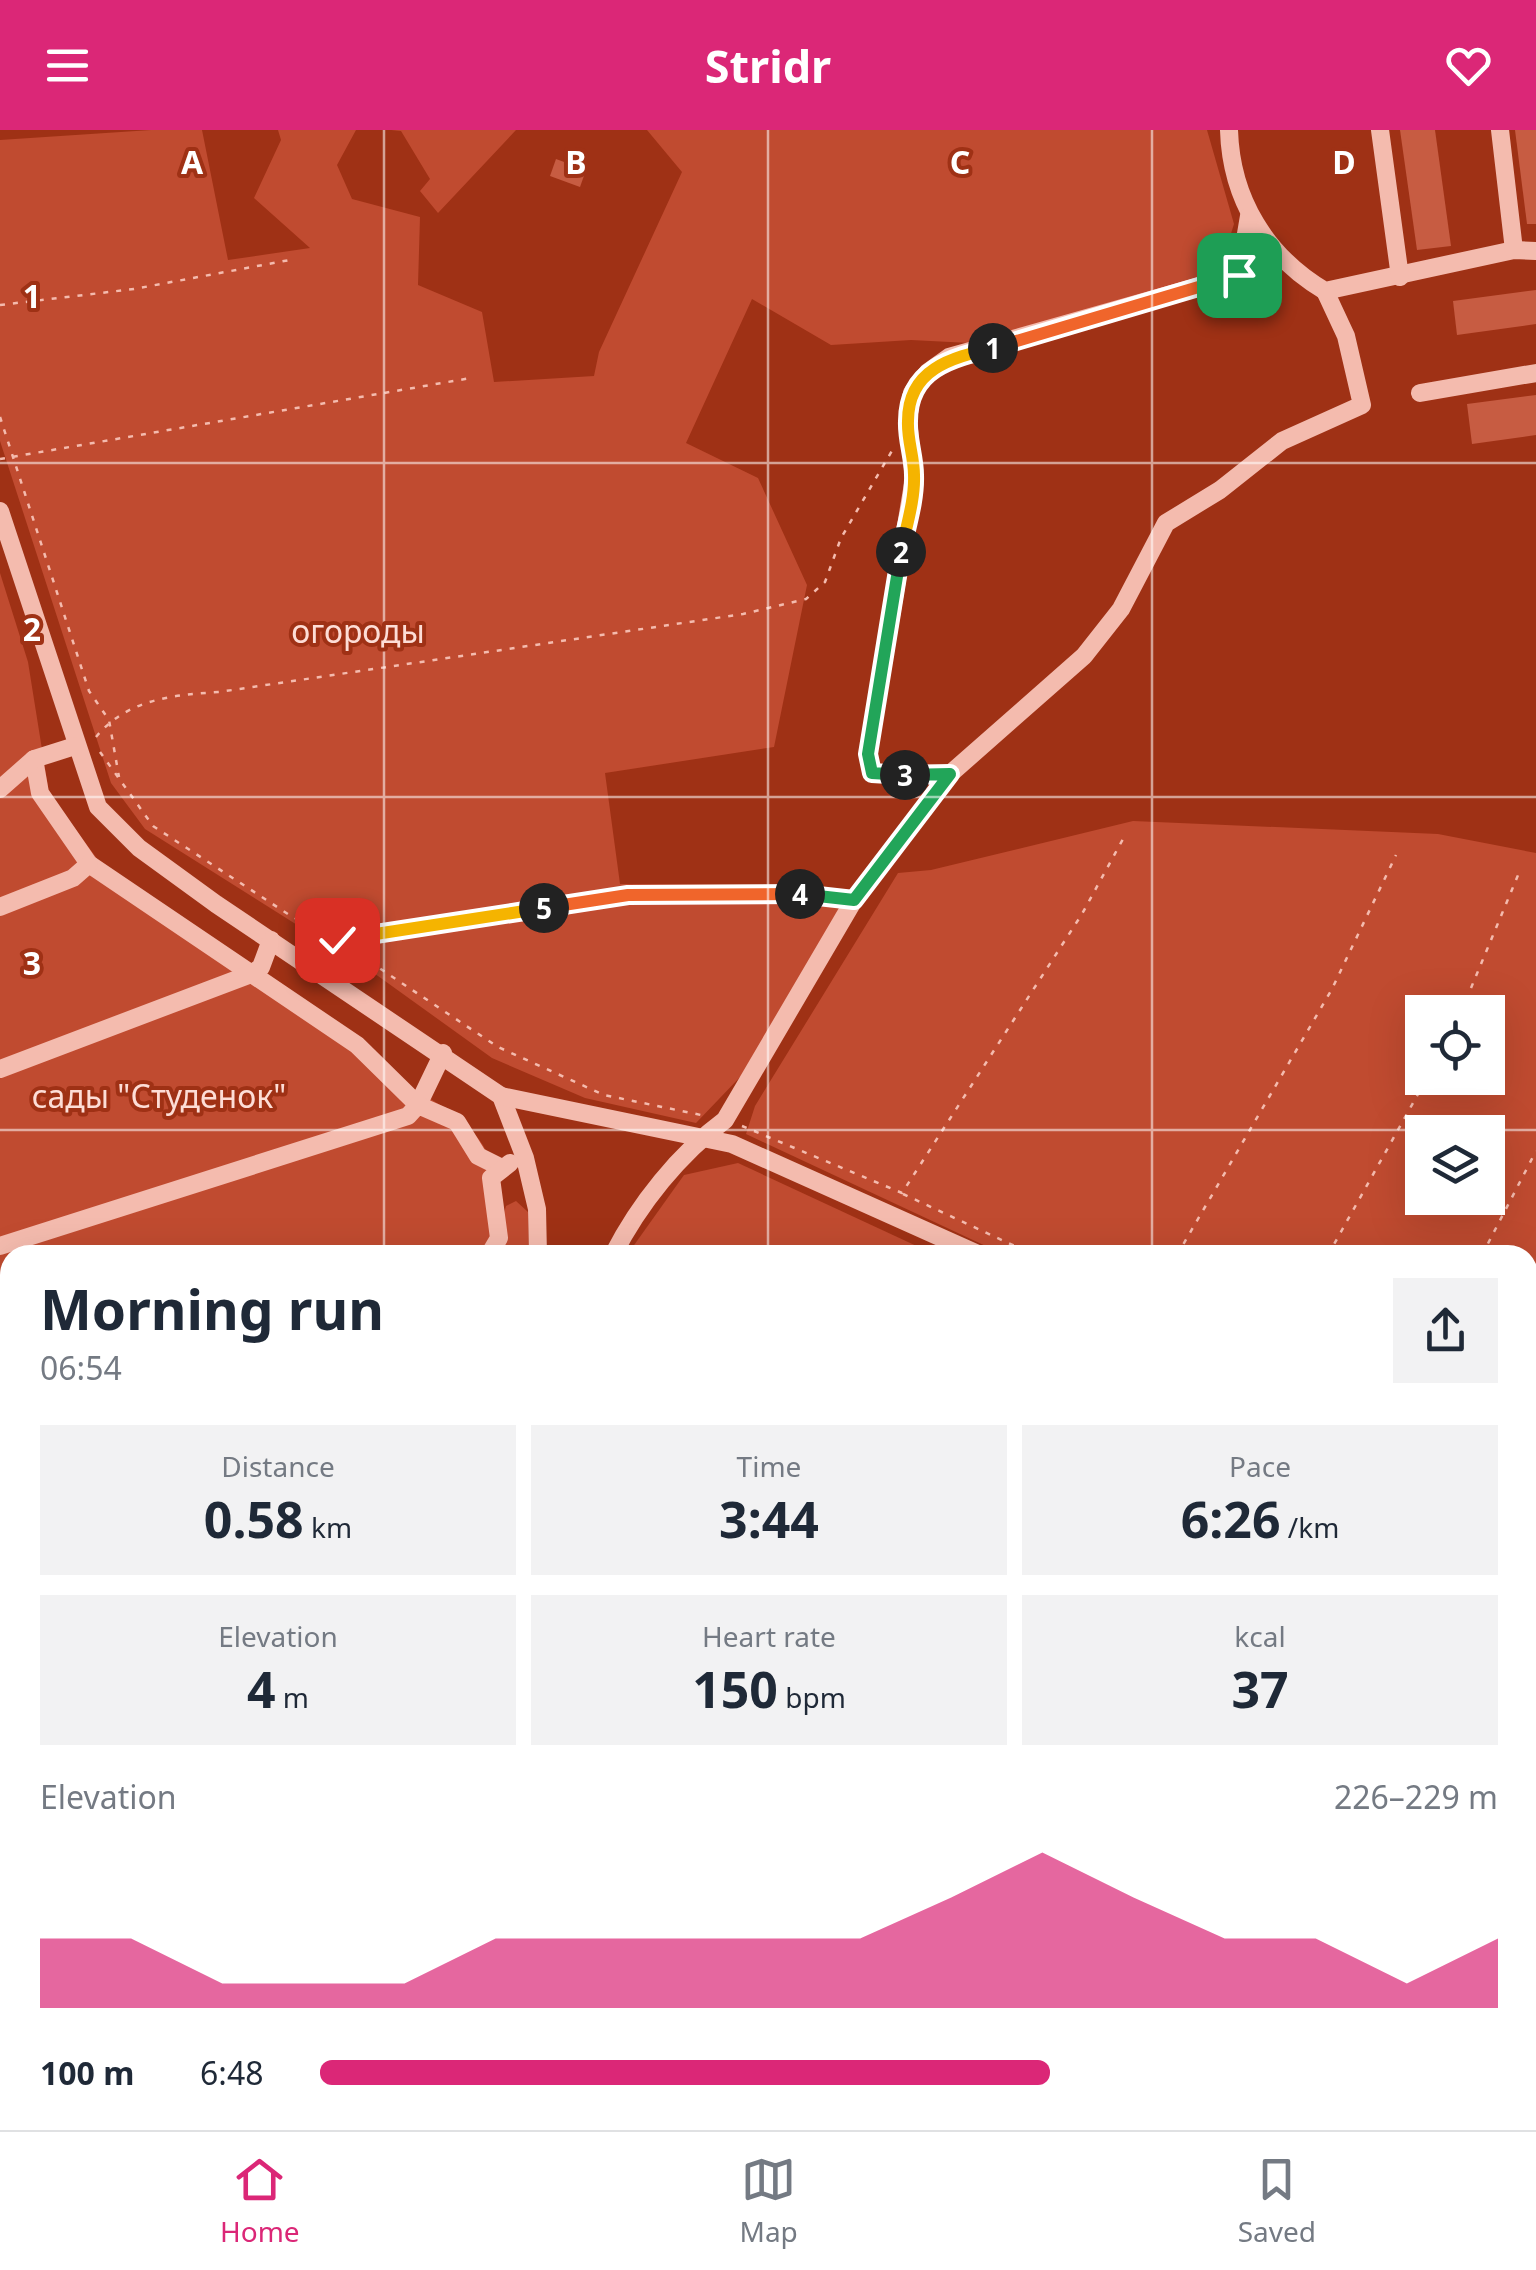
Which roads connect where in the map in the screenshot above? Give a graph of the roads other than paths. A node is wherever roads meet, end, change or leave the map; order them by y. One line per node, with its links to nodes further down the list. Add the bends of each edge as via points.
1 (1229, 130): 4 (street, via 1230,163)
2 (1380, 130): 7 (street)
3 (1500, 130): 5 (street)
4 (1249, 216): 8 (street, via 1289,268); 14 (street, via 1239,275 949,357 912,393 914,478 868,754 872,773)
5 (1514, 250): 6 (street); 7 (street)
6 (1536, 251)
7 (1400, 277): 8 (street)
8 (1325, 291): 14 (street, via 1346,336 1362,405 1282,441 1166,523 1121,609 1084,656)
9 (1536, 372): 10 (street)
10 (1420, 393)
11 (0, 511): 12 (street)
12 (75, 746): 13 (street); 18 (street, via 98,807 139,848)
13 (34, 759): 15 (street); 16 (street, via 40,793)
14 (950, 774): 24 (street, via 854,900 725,1120)
15 (0, 789)
16 (89, 864): 17 (street, via 73,878); 19 (street)
17 (0, 906)
18 (271, 940): 19 (street, via 262,967); 20 (street)
19 (251, 974): 21 (street); 23 (street, via 357,1045)
20 (442, 1053): 22 (street); 23 (street)
21 (0, 1069)
22 (501, 1096): 24 (street); 25 (street)
23 (418, 1104): 26 (street, via 457,1122 478,1156); 27 (street, via 408,1116)
24 (704, 1136): 30 (street, via 662,1180); 31 (street, via 829,1184)
25 (525, 1158): 26 (street); 29 (street)
26 (500, 1167): 28 (street, via 491,1178)
27 (3, 1245)
28 (496, 1245)
29 (538, 1245)
30 (620, 1245)
31 (959, 1245)

